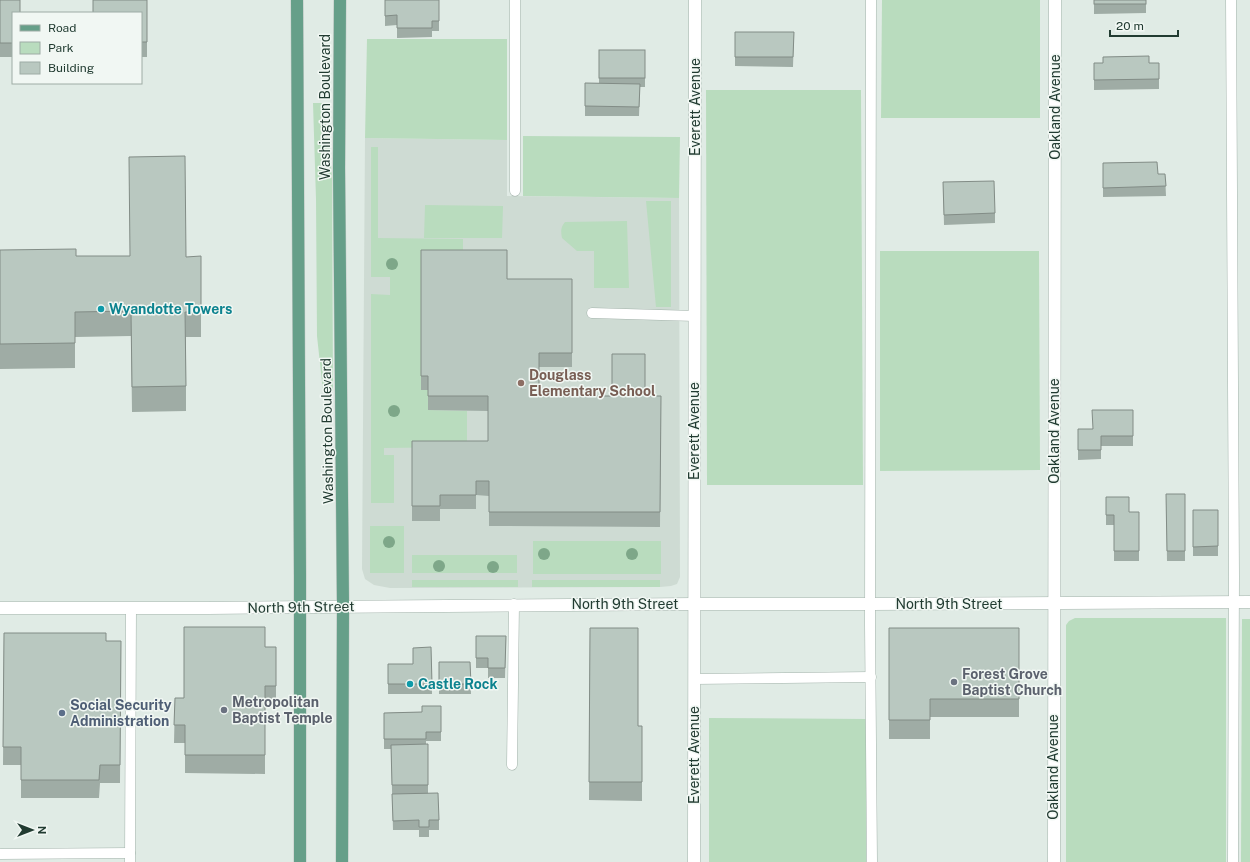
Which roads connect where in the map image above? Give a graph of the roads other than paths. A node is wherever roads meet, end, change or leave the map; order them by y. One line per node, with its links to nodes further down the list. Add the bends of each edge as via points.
1 (297, 0): 18 (main road, Washington Boulevard)
2 (340, 0): 17 (main road, Washington Boulevard)
3 (515, 0): 8 (lane)
4 (695, 0): 10 (street, Everett Avenue)
5 (871, 0): 16 (lane)
6 (1055, 0): 12 (street, Oakland Avenue)
7 (1231, 0): 13 (lane)
8 (515, 191)
9 (592, 313): 10 (lane)
10 (695, 316): 15 (street, Everett Avenue)
11 (1250, 602): 13 (street, North 9th Street)
12 (1053, 603): 13 (street, North 9th Street); 16 (street, North 9th Street); 30 (street, Oakland Avenue)
13 (1234, 603): 31 (lane)
14 (514, 604): 15 (street, North 9th Street); 17 (street, North 9th Street); 23 (lane)
15 (694, 604): 16 (street, North 9th Street); 22 (street, Everett Avenue)
16 (870, 604): 21 (lane)
17 (343, 606): 18 (street, North 9th Street); 27 (main road, Washington Boulevard)
18 (300, 607): 20 (street, North 9th Street); 26 (main road, Washington Boulevard)
19 (0, 608): 20 (street, North 9th Street)
20 (131, 608): 25 (lane)
21 (871, 677): 22 (lane); 29 (lane)
22 (694, 679): 28 (street, Everett Avenue)
23 (512, 765)
24 (0, 854): 25 (lane)
25 (130, 858)
26 (300, 862)
27 (342, 862)
28 (694, 862)
29 (872, 862)
30 (1054, 862)
31 (1233, 862)

